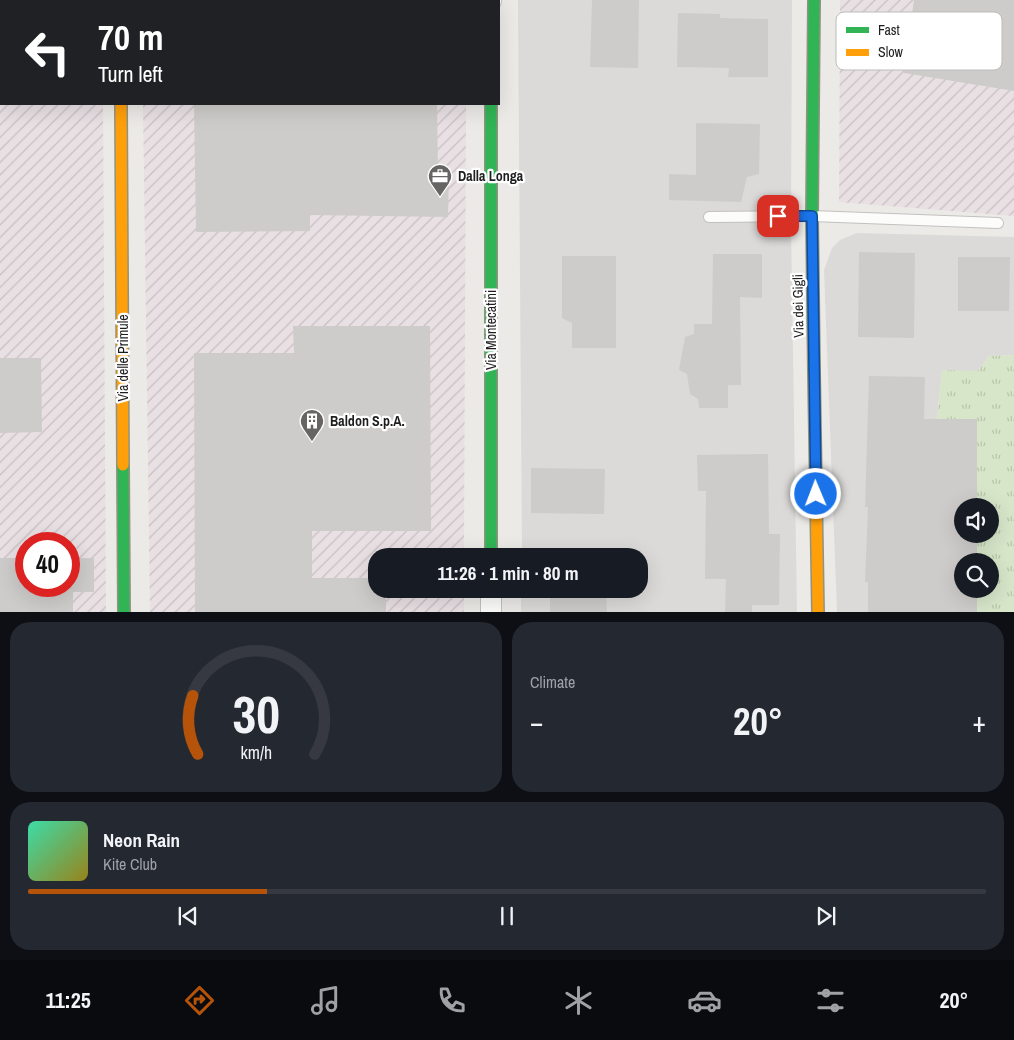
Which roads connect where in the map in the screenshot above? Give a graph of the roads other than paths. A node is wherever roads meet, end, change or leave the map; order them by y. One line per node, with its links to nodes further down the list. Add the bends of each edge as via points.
1 (814, 0): 4 (street, Via dei Gigli)
2 (121, 105): 9 (street, Via delle Primule)
3 (491, 105): 7 (street, Via Montecatini)
4 (812, 216): 5 (lane); 6 (lane); 11 (street, Via dei Gigli)
5 (709, 217)
6 (998, 223)
7 (491, 548)
8 (491, 598): 10 (street)
9 (124, 612)
10 (491, 612)
11 (818, 612)

